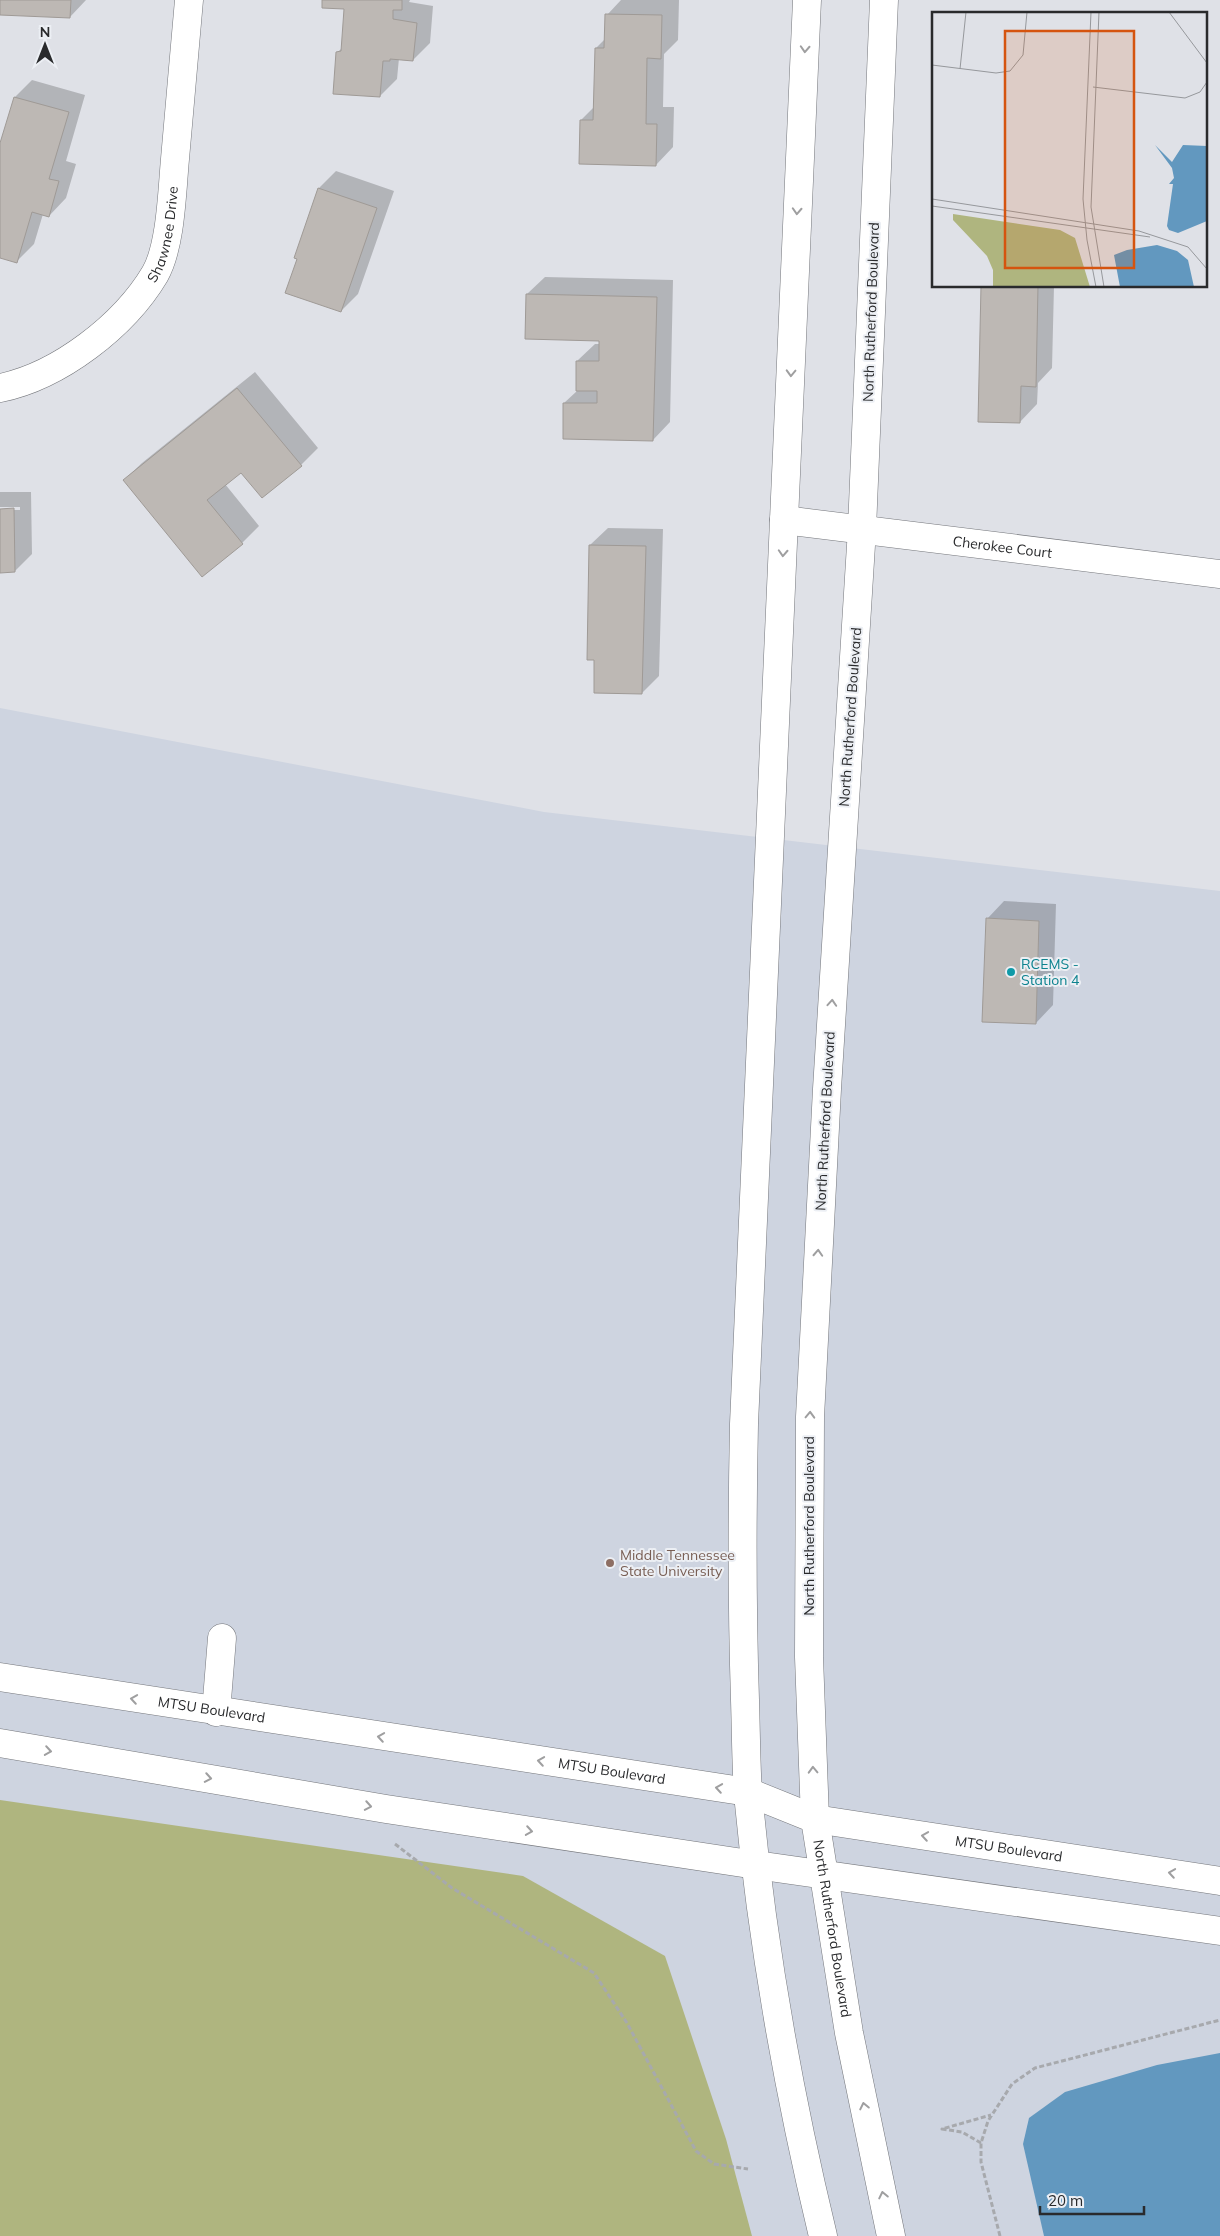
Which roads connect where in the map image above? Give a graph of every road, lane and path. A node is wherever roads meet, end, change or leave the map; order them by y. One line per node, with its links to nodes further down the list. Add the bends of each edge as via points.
1 (189, 0): 4 (main road, Shawnee Drive, via 169,226 156,272 132,304 92,344 46,372)
2 (807, 0): 5 (main road, one-way to 5)
3 (884, 0): 6 (main road, North Rutherford Boulevard)
4 (0, 388)
5 (784, 520): 6 (main road, Cherokee Court); 12 (main road, one-way to 12, via 744,1424 741,1587)
6 (862, 529): 7 (main road, Cherokee Court); 13 (main road, North Rutherford Boulevard, one-way to 6, via 809,1657 810,1418 826,1089)
7 (1220, 574)
8 (222, 1638): 10 (main road)
9 (0, 1677): 10 (main road, MTSU Boulevard, one-way to 9)
10 (216, 1712): 12 (main road, MTSU Boulevard, one-way to 10)
11 (0, 1743): 15 (main road, one-way to 15, via 386,1809)
12 (748, 1792): 13 (main road, MTSU Boulevard); 15 (main road)
13 (815, 1819): 16 (main road, North Rutherford Boulevard); 17 (main road, MTSU Boulevard, one-way to 13)
14 (392, 1841): 22 (path, via 452,1888 594,1974 627,2023 696,2151 714,2164)
15 (756, 1865): 16 (main road); 23 (main road, via 798,2132)
16 (824, 1874): 18 (main road); 24 (main road, North Rutherford Boulevard, one-way to 16, via 849,2034)
17 (1220, 1881)
18 (1220, 1931)
19 (1220, 2020): 20 (path, via 1035,2068 1012,2084)
20 (992, 2114): 21 (path); 21 (path, via 942,2129 962,2132)
21 (981, 2143): 25 (path, via 980,2162)
22 (748, 2169)
23 (822, 2236)
24 (892, 2236)
25 (1000, 2236)

